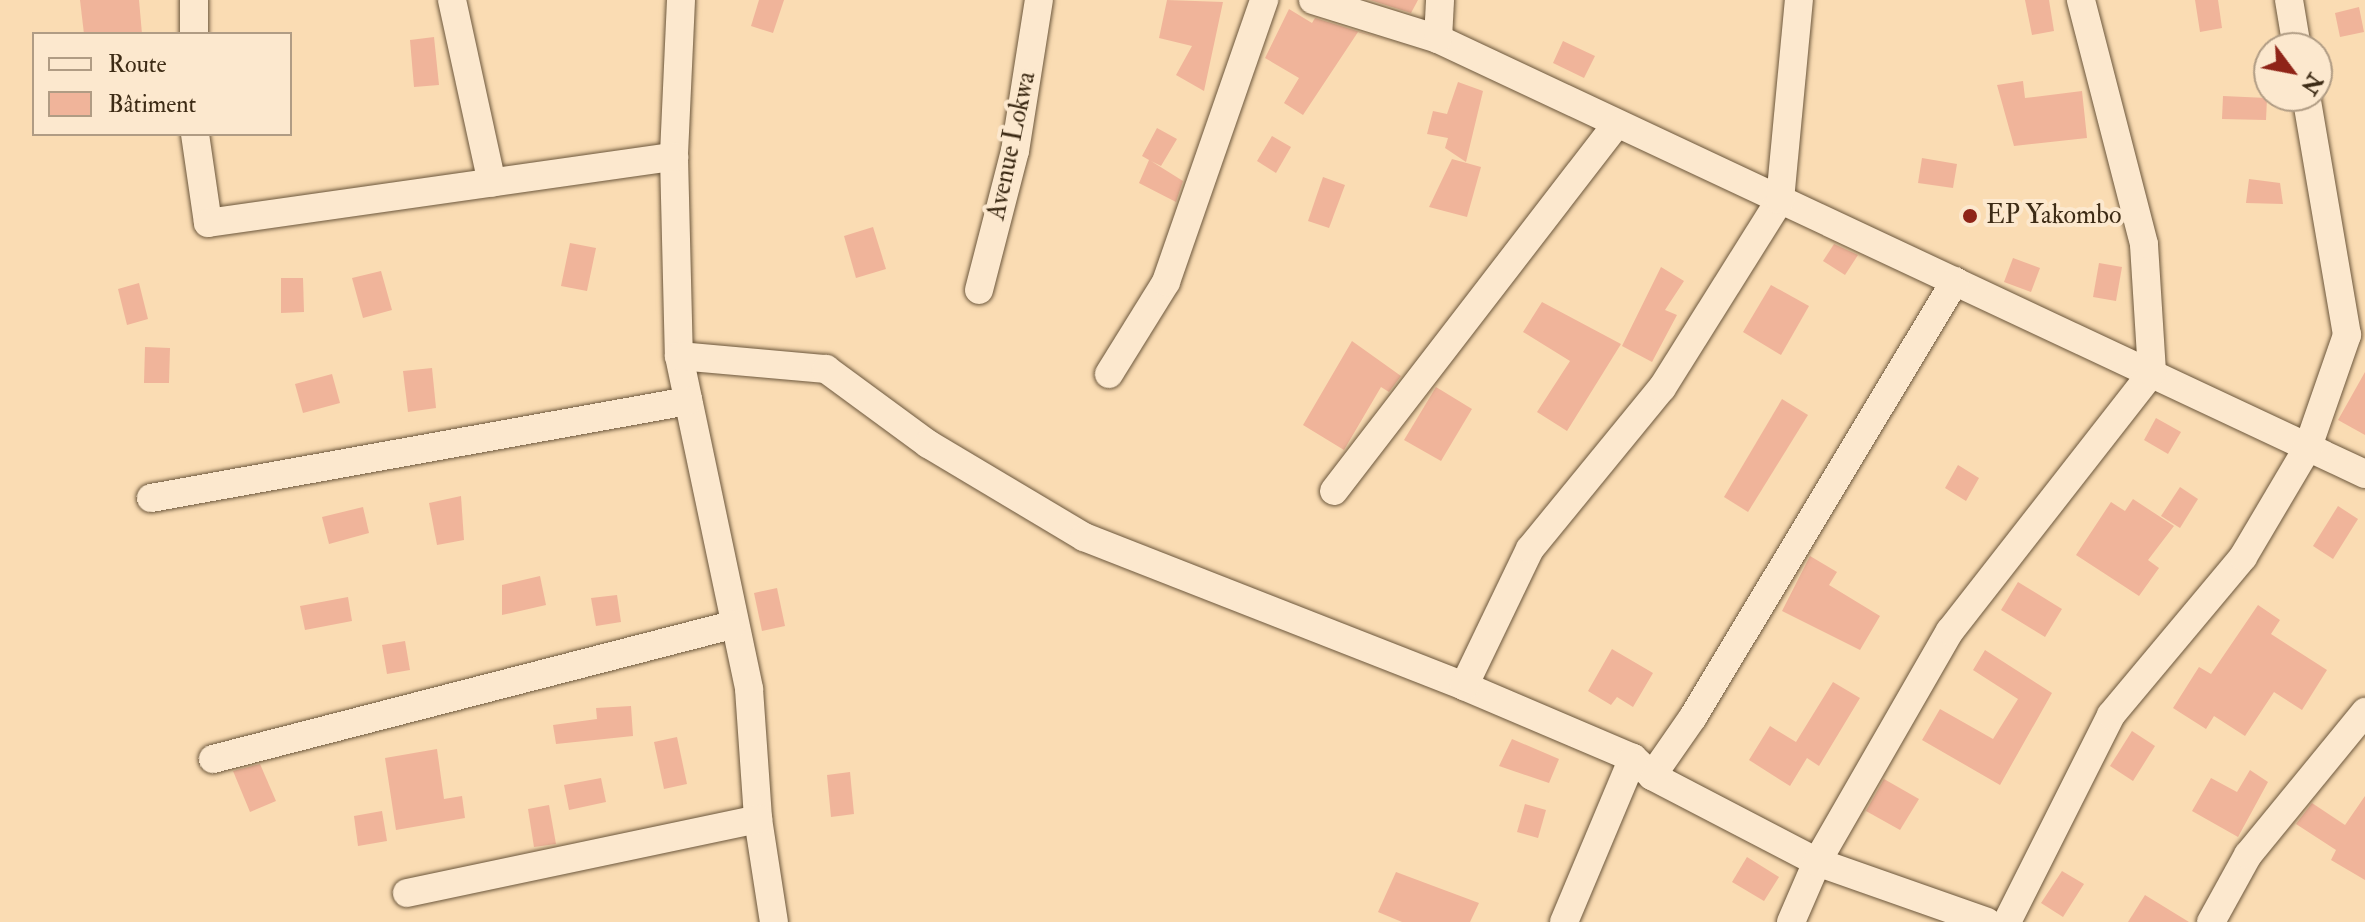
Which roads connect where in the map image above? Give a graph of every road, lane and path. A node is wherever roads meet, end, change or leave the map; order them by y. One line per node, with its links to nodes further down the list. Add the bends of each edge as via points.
1 (194, 0): 11 (street)
2 (452, 0): 18 (street)
3 (681, 0): 17 (street)
4 (1039, 0): 21 (street, Avenue Lokwa, via 1015,151)
5 (1264, 0): 24 (street, via 1166,282)
6 (1313, 0): 13 (street)
7 (1440, 0): 13 (street)
8 (1799, 0): 19 (street)
9 (2081, 0): 23 (street, via 2144,244)
10 (2289, 0): 12 (street)
11 (194, 32)
12 (2294, 32)
13 (1438, 39): 15 (street)
14 (2309, 112): 26 (street, via 2347,335)
15 (1617, 124): 19 (street); 28 (street)
16 (195, 136): 18 (street, via 208,223)
17 (674, 157): 18 (street); 22 (street)
18 (492, 183)
19 (1780, 200): 20 (street); 31 (street, via 1662,388 1530,549)
20 (1955, 281): 23 (street); 34 (street, via 1693,717)
21 (979, 290)
22 (679, 356): 25 (street); 31 (street, via 826,369 928,444 1084,537)
23 (2152, 372): 26 (street); 36 (street, via 1950,631)
24 (1109, 374)
25 (688, 401): 29 (street); 30 (street)
26 (2308, 447): 27 (street); 42 (street, via 2243,557 2111,715)
27 (2365, 474)
28 (1334, 491)
29 (151, 498)
30 (732, 625): 33 (street); 35 (street, via 749,689)
31 (1464, 686): 34 (street)
32 (2365, 712): 43 (street, via 2248,855)
33 (213, 759)
34 (1642, 767): 36 (street); 39 (street)
35 (758, 819): 37 (street); 38 (street)
36 (1817, 862): 40 (street); 41 (street)
37 (407, 893)
38 (774, 922)
39 (1564, 922)
40 (1791, 922)
41 (1987, 922)
42 (2007, 922)
43 (2211, 922)

